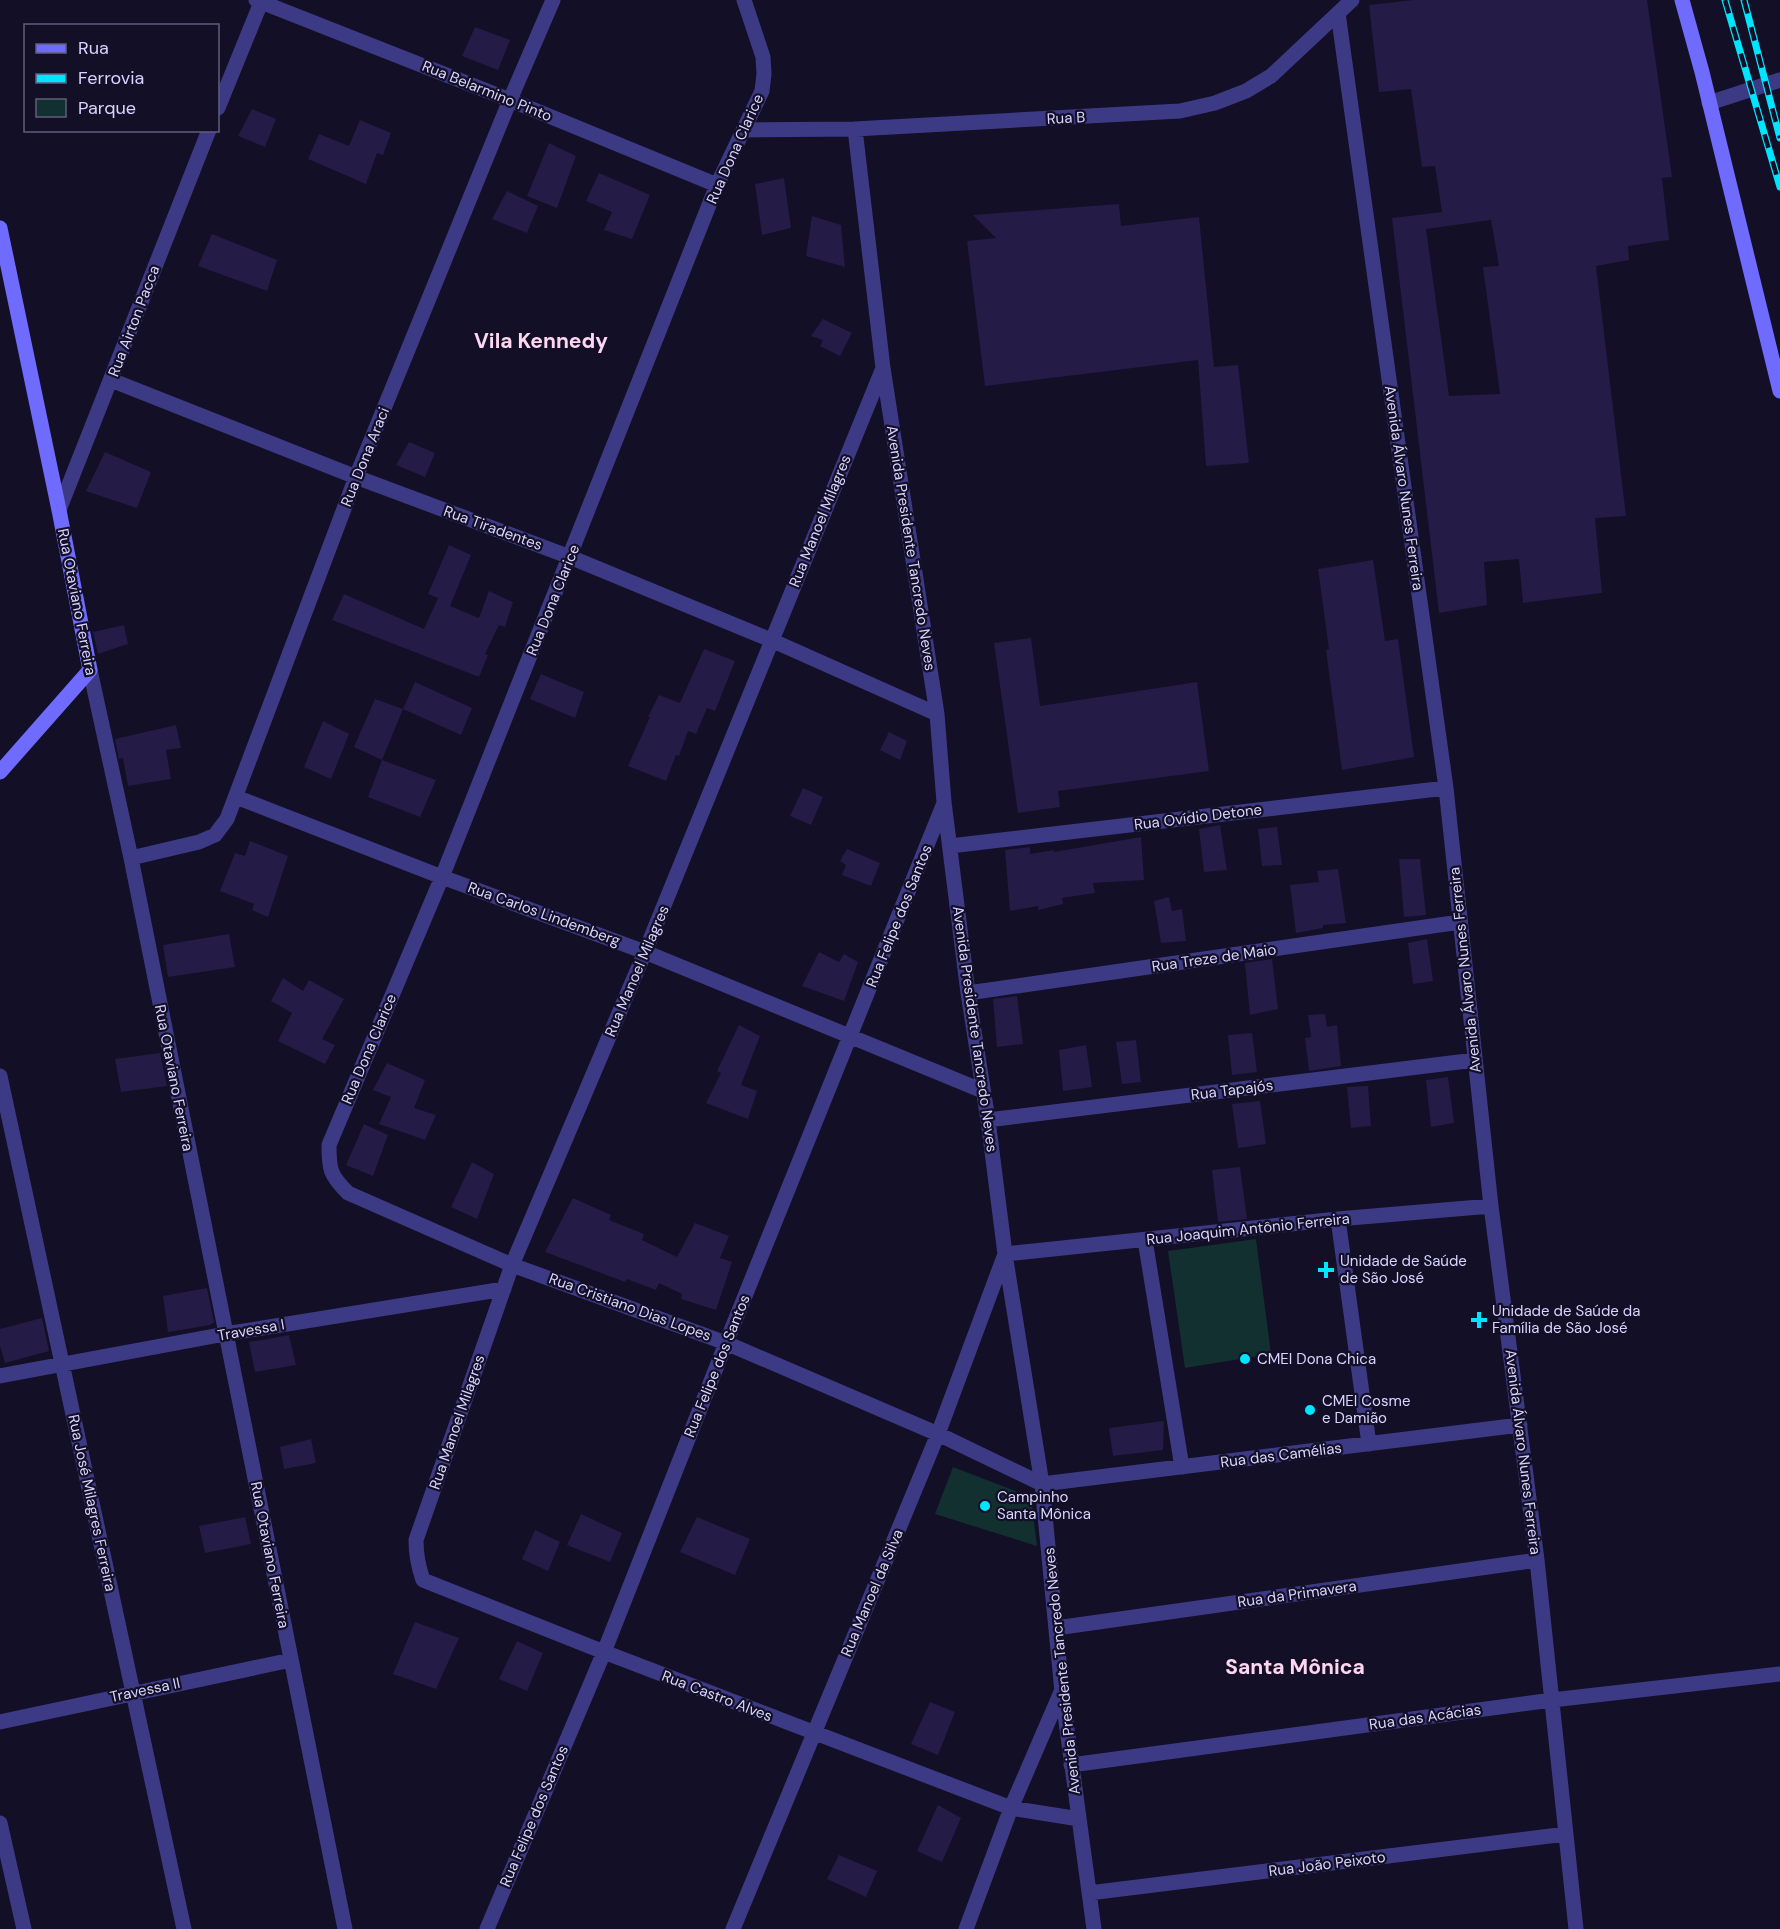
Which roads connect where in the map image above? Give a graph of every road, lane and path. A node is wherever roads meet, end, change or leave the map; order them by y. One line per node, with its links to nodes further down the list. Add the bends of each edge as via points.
1 (553, 0): 8 (street, Rua Dona Araci)
2 (744, 0): 12 (street, Rua Dona Clarice, via 763,57 764,74 762,91)
3 (1352, 0): 6 (street, Rua B)
4 (1682, 0): 9 (street)
5 (260, 1): 8 (street, Rua Belarmino Pinto); 10 (street)
6 (1338, 13): 11 (street, Rua B, via 1271,76 1215,103 1180,111); 26 (street, Avenida Álvaro Nunes Ferreira)
7 (1780, 80): 9 (street)
8 (510, 100): 14 (street, Rua Belarmino Pinto); 19 (street, Rua Dona Araci)
9 (1709, 103): 18 (street)
10 (219, 105)
11 (855, 129): 12 (street, Rua B); 16 (street, Avenida Presidente Tancredo Neves)
12 (743, 130): 14 (street, Rua Dona Clarice)
13 (208, 132): 17 (street, Rua Airton Pacca)
14 (717, 185): 21 (street, Rua Dona Clarice)
15 (0, 228): 20 (street, Rua Otaviano Ferreira)
16 (883, 368): 22 (street, Rua Manoel Milagres); 24 (street, Avenida Presidente Tancredo Neves)
17 (111, 380): 19 (street, Rua Tiradentes); 20 (street, Rua Airton Pacca)
18 (1780, 391)
19 (356, 477): 21 (street, Rua Tiradentes); 27 (street, Rua Dona Araci)
20 (59, 510): 23 (street, Rua Otaviano Ferreira)
21 (570, 557): 22 (street, Rua Tiradentes); 31 (street, Rua Dona Clarice)
22 (771, 640): 24 (street, Rua Tiradentes); 33 (street, Rua Manoel Milagres)
23 (90, 670): 25 (street); 30 (street, Rua Otaviano Ferreira)
24 (937, 714): 28 (street, Avenida Presidente Tancredo Neves)
25 (0, 772)
26 (1446, 788): 29 (street, Rua Ovídio Detone); 32 (street, Avenida Álvaro Nunes Ferreira)
27 (236, 797): 30 (street, Rua Dona Araci, via 215,835); 31 (street, Rua Carlos Lindemberg)
28 (945, 802): 29 (street, Avenida Presidente Tancredo Neves); 35 (street, Rua Felipe dos Santos)
29 (950, 846): 34 (street, Avenida Presidente Tancredo Neves)
30 (131, 858): 47 (street, Rua Otaviano Ferreira)
31 (442, 877): 33 (street, Rua Carlos Lindemberg); 40 (street, Rua Dona Clarice, via 329,1145 334,1179)
32 (1460, 922): 34 (street, Rua Treze de Maio); 36 (street, Avenida Álvaro Nunes Ferreira)
33 (645, 952): 35 (street, Rua Carlos Lindemberg); 45 (street, Rua Manoel Milagres)
34 (968, 993): 38 (street, Avenida Presidente Tancredo Neves)
35 (850, 1038): 38 (street, Rua Carlos Lindemberg); 48 (street, Rua Felipe dos Santos)
36 (1475, 1060): 39 (street, Rua Tapajós); 41 (street, Avenida Álvaro Nunes Ferreira)
37 (0, 1076): 49 (street, Rua José Milagres Ferreira)
38 (983, 1091): 39 (street, Avenida Presidente Tancredo Neves)
39 (988, 1120): 44 (street, Avenida Presidente Tancredo Neves)
40 (348, 1193): 45 (street, Rua Cristiano Dias Lopes)
41 (1491, 1206): 42 (street, Rua Joaquim Antônio Ferreira); 51 (street, Avenida Álvaro Nunes Ferreira)
42 (1338, 1219): 43 (street, Rua Joaquim Antônio Ferreira); 53 (street)
43 (1145, 1240): 44 (street, Rua Joaquim Antônio Ferreira); 54 (street)
44 (1005, 1254): 52 (street, Rua Manoel da Silva); 55 (street, Avenida Presidente Tancredo Neves)
45 (512, 1265): 46 (street, Rua Manoel Milagres); 48 (street, Rua Cristiano Dias Lopes)
46 (504, 1289): 47 (street, Travessa I); 57 (street, Rua Manoel Milagres, via 416,1540)
47 (225, 1334): 49 (street, Travessa I); 60 (street, Rua Otaviano Ferreira)
48 (726, 1343): 52 (street, Rua Cristiano Dias Lopes); 59 (street, Rua Felipe dos Santos)
49 (63, 1364): 50 (street, Travessa I); 63 (street, Rua José Milagres Ferreira)
50 (0, 1377)
51 (1520, 1425): 53 (street, Rua das Camélias); 56 (street, Avenida Álvaro Nunes Ferreira)
52 (938, 1434): 55 (street, Rua Cristiano Dias Lopes); 66 (street, Rua Manoel da Silva)
53 (1369, 1444): 54 (street, Rua das Camélias)
54 (1182, 1467): 55 (street, Rua das Camélias)
55 (1042, 1484): 58 (street, Avenida Presidente Tancredo Neves)
56 (1537, 1560): 58 (street, Rua da Primavera); 64 (street, Avenida Álvaro Nunes Ferreira)
57 (423, 1580): 59 (street, Rua Castro Alves)
58 (1056, 1628): 62 (street, Avenida Presidente Tancredo Neves)
59 (604, 1652): 66 (street, Rua Castro Alves); 76 (street, Rua Felipe dos Santos)
60 (291, 1660): 63 (street, Travessa II); 75 (street, Rua Otaviano Ferreira)
61 (1780, 1674): 64 (street, Rua das Acácias)
62 (1062, 1692): 67 (street, Avenida Presidente Tancredo Neves); 68 (street)
63 (132, 1693): 65 (street, Travessa II); 74 (street, Rua José Milagres Ferreira)
64 (1552, 1700): 67 (street, Rua das Acácias); 71 (street, Avenida Álvaro Nunes Ferreira)
65 (0, 1722)
66 (814, 1733): 68 (street, Rua Castro Alves); 77 (street, Rua Manoel da Silva)
67 (1071, 1765): 69 (street, Avenida Presidente Tancredo Neves)
68 (1011, 1808): 69 (street, Rua Castro Alves); 78 (street)
69 (1079, 1819): 72 (street, Avenida Presidente Tancredo Neves)
70 (0, 1823): 73 (street)
71 (1566, 1834): 72 (street, Rua João Peixoto); 80 (street, Avenida Álvaro Nunes Ferreira)
72 (1089, 1893): 79 (street, Avenida Presidente Tancredo Neves)
73 (24, 1929)
74 (184, 1929)
75 (345, 1929)
76 (487, 1929)
77 (733, 1929)
78 (966, 1929)
79 (1094, 1929)
80 (1576, 1929)

